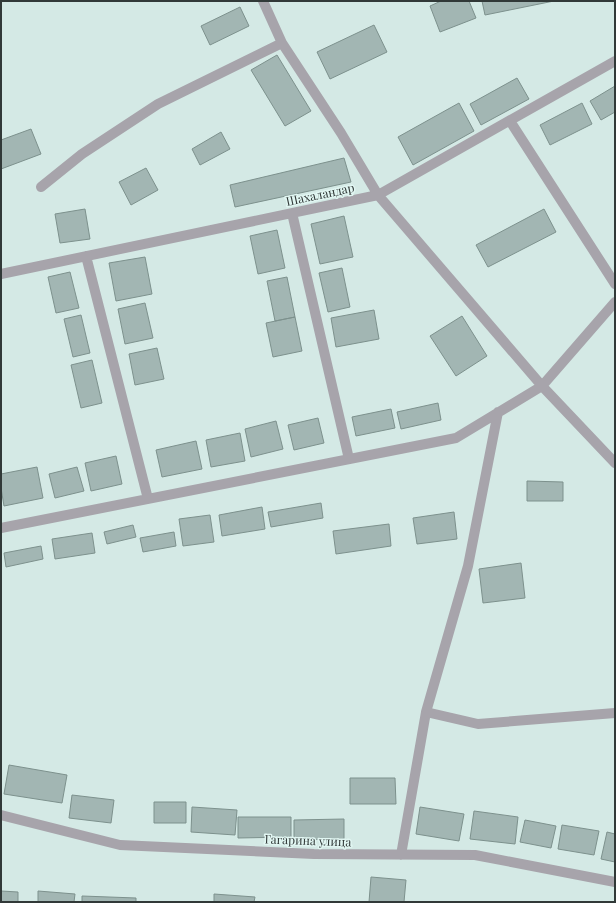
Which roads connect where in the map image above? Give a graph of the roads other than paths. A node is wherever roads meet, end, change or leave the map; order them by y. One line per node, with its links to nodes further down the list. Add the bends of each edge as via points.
1 (263, 1): 2 (street)
2 (282, 43): 5 (street, via 158,104 82,154); 6 (street)
3 (615, 61): 4 (street, Шахаландар)
4 (510, 121): 6 (street, Шахаландар); 10 (street)
5 (41, 187)
6 (378, 195): 7 (street, Шахаландар); 12 (street)
7 (292, 213): 8 (street, Шахаландар); 14 (street)
8 (86, 256): 9 (street, Шахаландар); 16 (street)
9 (1, 274)
10 (615, 284)
11 (615, 302): 12 (street)
12 (542, 386): 13 (street); 15 (street)
13 (498, 412): 14 (street, via 456,438); 18 (street, via 468,566)
14 (349, 459): 16 (street)
15 (615, 463)
16 (148, 499): 17 (street)
17 (1, 528)
18 (426, 712): 19 (street, via 478,724); 21 (street)
19 (615, 713)
20 (1, 815): 21 (street, Гагарина улица, via 120,845 314,854)
21 (401, 854): 22 (street, Гагарина улица, via 475,855)
22 (615, 882)

